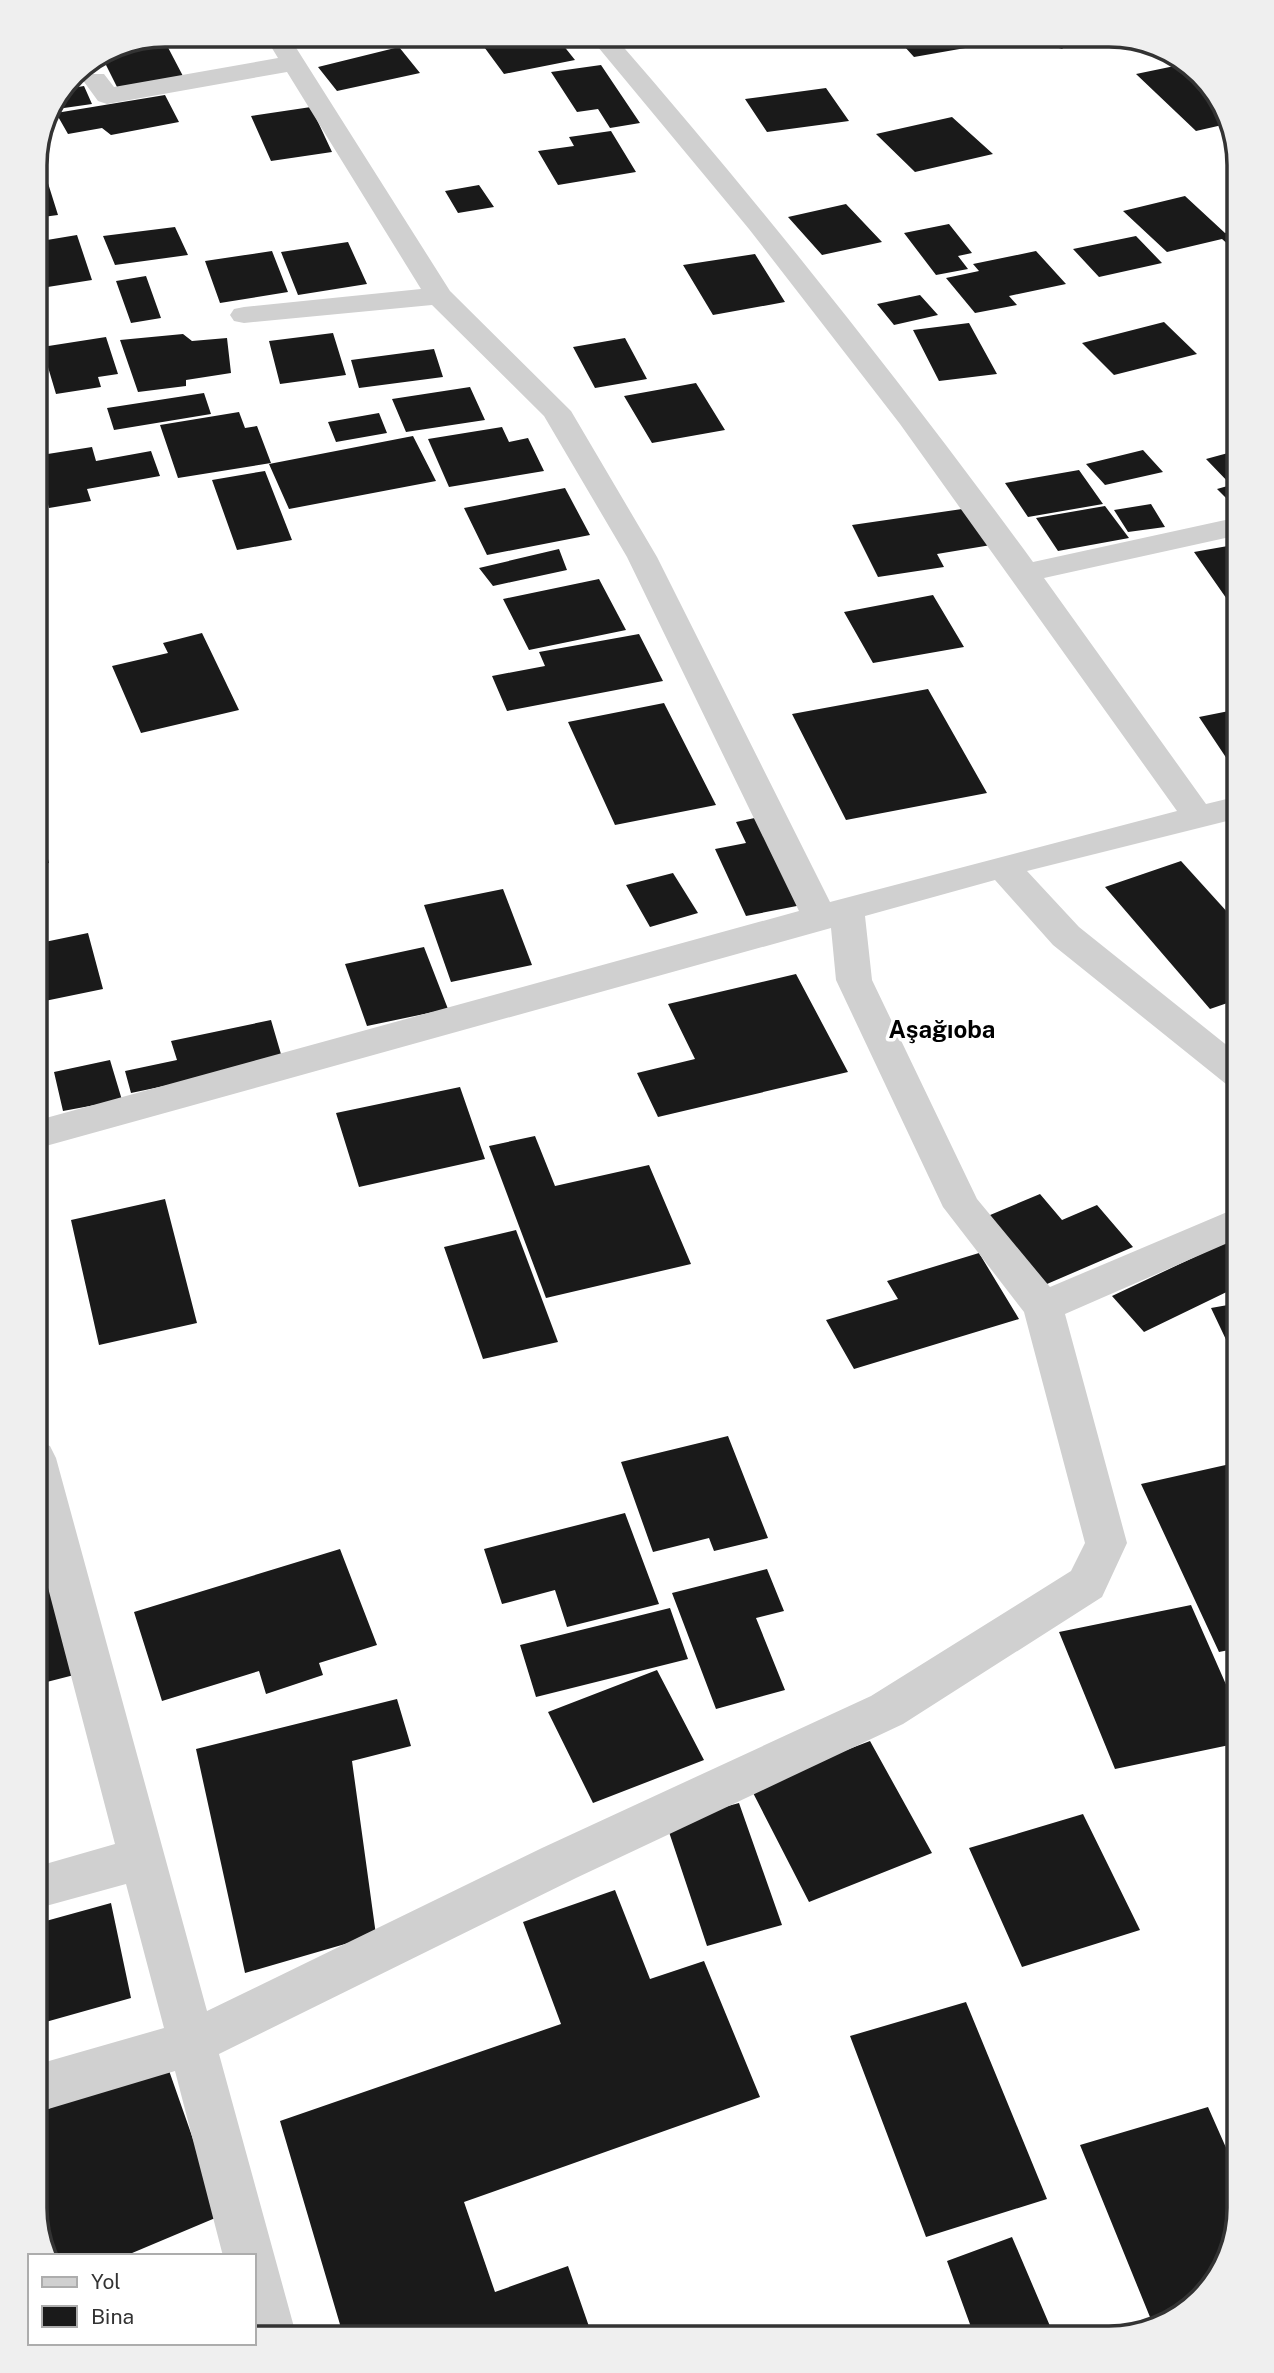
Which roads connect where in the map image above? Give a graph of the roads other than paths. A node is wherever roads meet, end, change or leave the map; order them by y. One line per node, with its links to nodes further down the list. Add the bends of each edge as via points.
1 (284, 47): 3 (street)
2 (610, 47): 8 (street, via 816,296)
3 (294, 63): 4 (street, via 107,96); 5 (street)
4 (95, 79)
5 (439, 296): 6 (street); 12 (street, via 556,411 642,556)
6 (244, 315)
7 (1227, 529): 8 (street)
8 (1024, 573): 10 (street)
9 (1227, 810): 10 (street)
10 (1198, 817): 11 (street)
11 (1002, 866): 12 (street); 13 (street, via 1066,936)
12 (819, 916): 14 (street); 16 (street, via 847,916 853,980 962,1207)
13 (1227, 1066)
14 (48, 1132)
15 (1227, 1227): 16 (street)
16 (1043, 1307): 20 (street, via 1106,1543 1087,1584 887,1710 559,1863)
17 (47, 1504): 18 (street)
18 (142, 1858): 19 (street); 20 (street)
19 (47, 1885)
20 (192, 2043): 21 (street); 22 (street)
21 (47, 2085)
22 (248, 2254)
23 (256, 2281): 24 (street)
24 (268, 2325)

